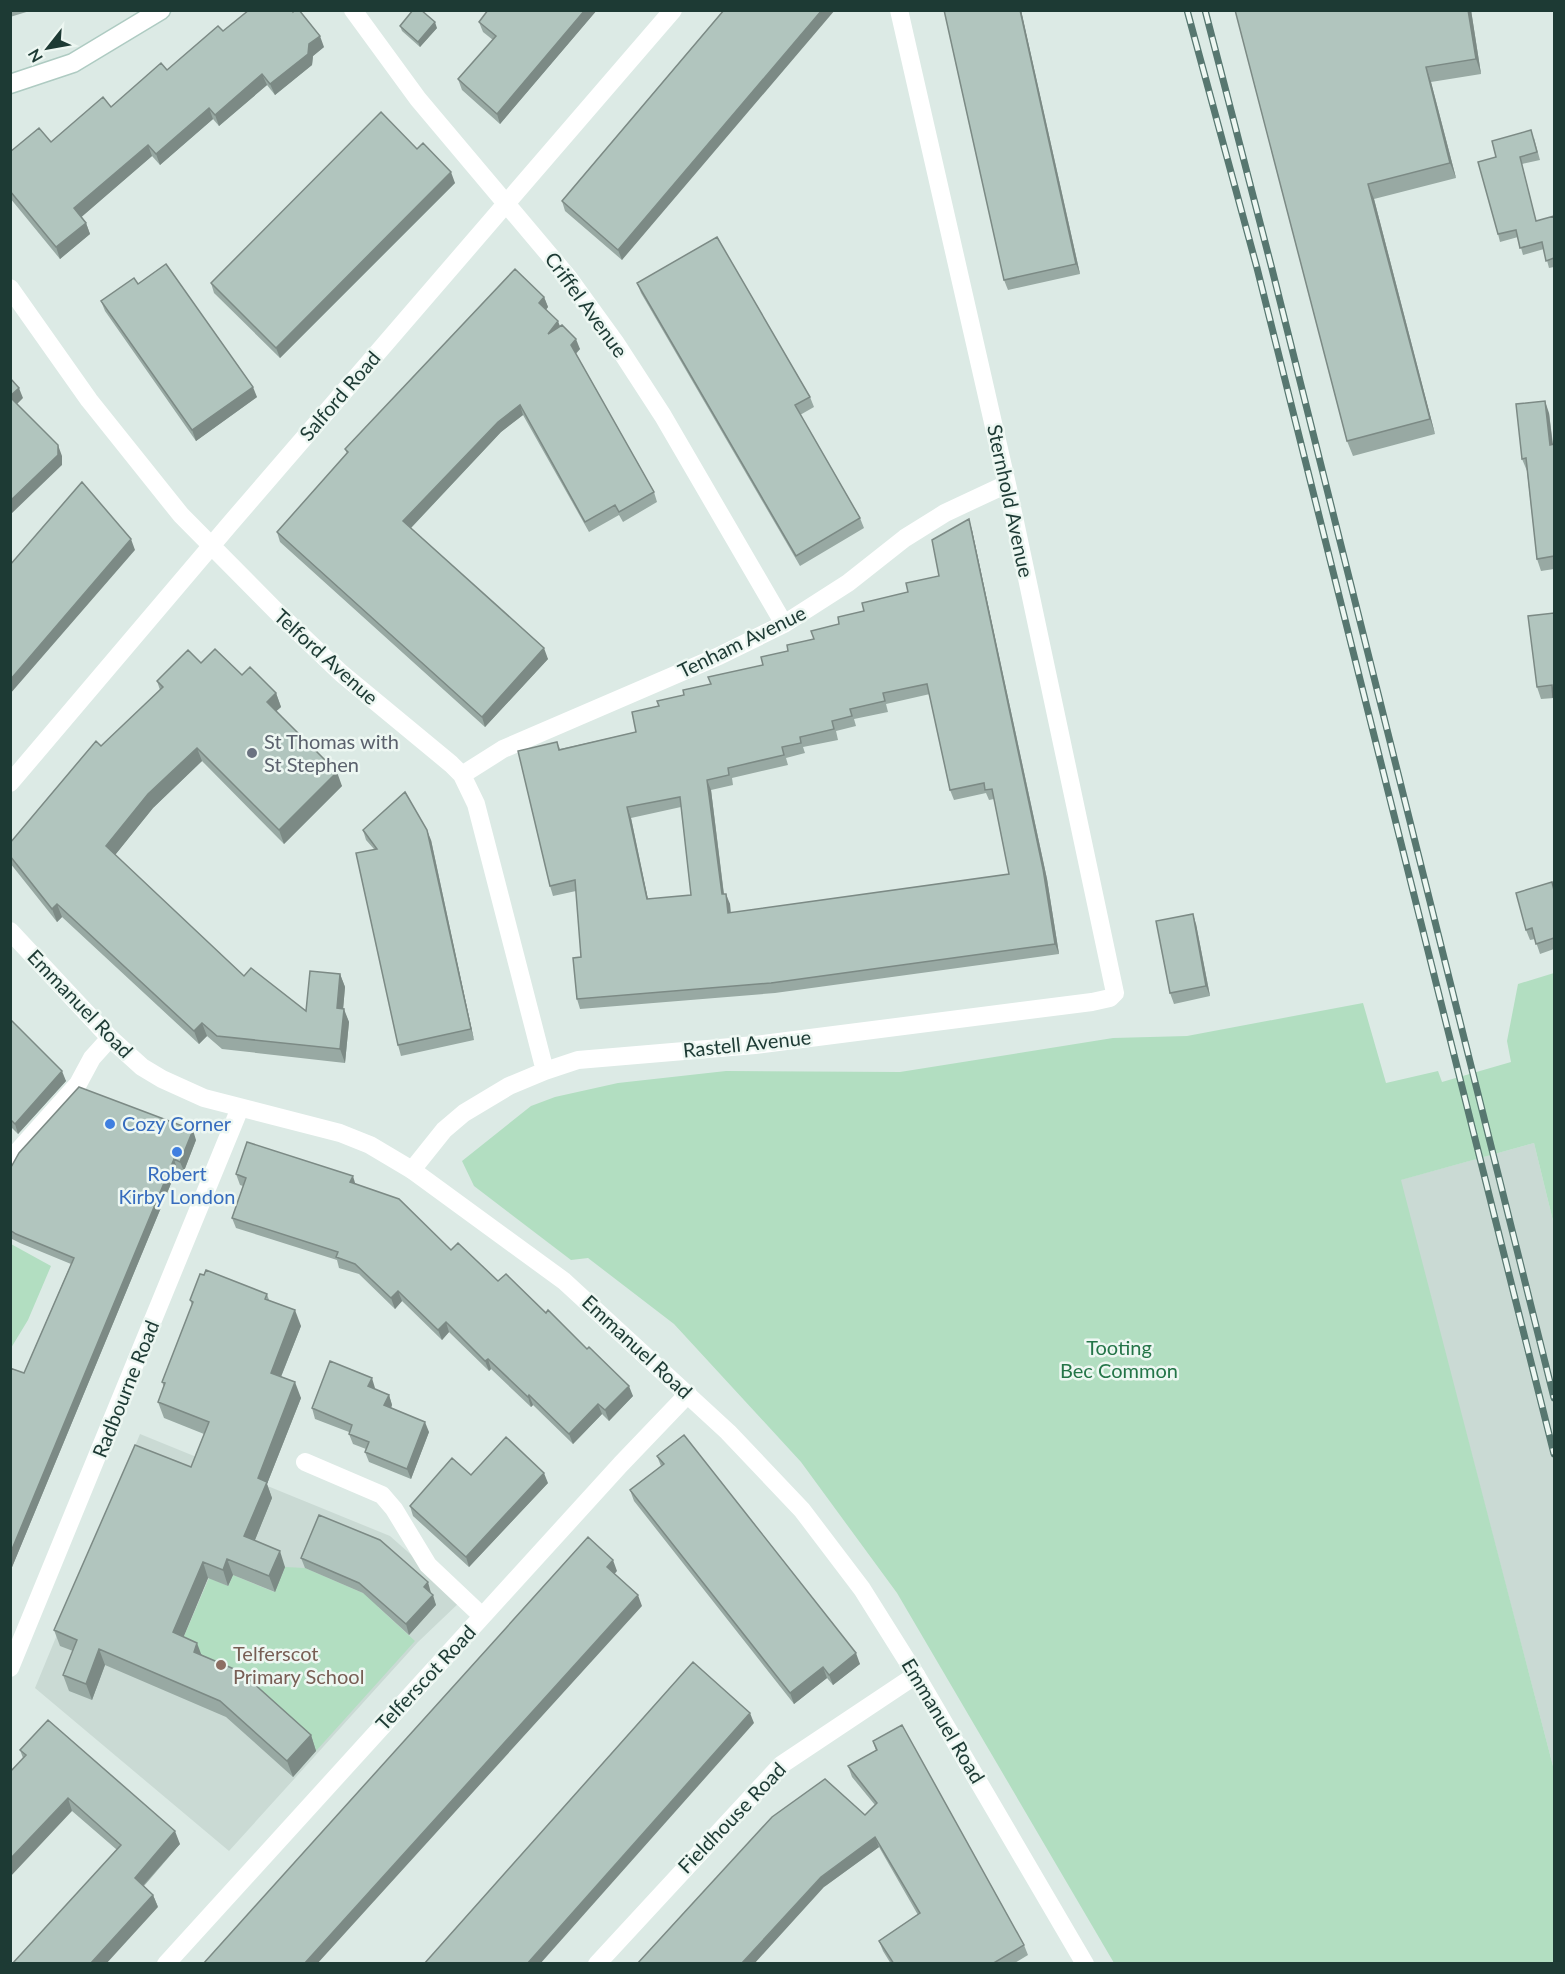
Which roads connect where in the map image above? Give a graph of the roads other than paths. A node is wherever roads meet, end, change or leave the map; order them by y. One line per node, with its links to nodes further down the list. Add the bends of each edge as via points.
1 (161, 10): 5 (street, via 73,63)
2 (353, 10): 6 (street, Criffel Avenue, via 418,99)
3 (673, 10): 6 (street, Salford Road)
4 (899, 10): 8 (street, Sternhold Avenue)
5 (10, 84)
6 (507, 203): 9 (street, Salford Road); 10 (street, Criffel Avenue, via 615,342 663,416)
7 (10, 288): 9 (street, Telford Avenue, via 112,431)
8 (1007, 484): 10 (street, Tenham Avenue, via 955,508 905,538 848,584); 14 (street, Sternhold Avenue)
9 (210, 547): 11 (street, Telford Avenue, via 341,673); 12 (street, Salford Road)
10 (784, 624): 11 (street, Tenham Avenue, via 503,750)
11 (462, 775): 16 (street, Telford Avenue, via 476,804)
12 (10, 783)
13 (10, 931): 15 (street, Emmanuel Road)
14 (1115, 993): 16 (street, Rastell Avenue, via 1092,1002 767,1043 578,1060)
15 (110, 1038): 17 (street, Emmanuel Road, via 162,1079 204,1098); 18 (street, via 92,1058 78,1084)
16 (544, 1071): 19 (street, Rastell Avenue, via 464,1113 437,1137)
17 (240, 1108): 19 (street, Emmanuel Road, via 340,1132); 23 (street, Radbourne Road)
18 (10, 1160)
19 (412, 1170): 20 (street, Emmanuel Road, via 564,1281)
20 (688, 1394): 22 (street, Telferscot Road); 24 (street, Emmanuel Road, via 769,1472 802,1510 862,1589)
21 (305, 1462): 22 (street, via 382,1495 428,1565)
22 (482, 1616): 25 (street, Telferscot Road)
23 (10, 1668)
24 (916, 1675): 26 (street, Fieldhouse Road, via 781,1765); 27 (street, Emmanuel Road)
25 (166, 1964)
26 (597, 1964)
27 (1085, 1964)

